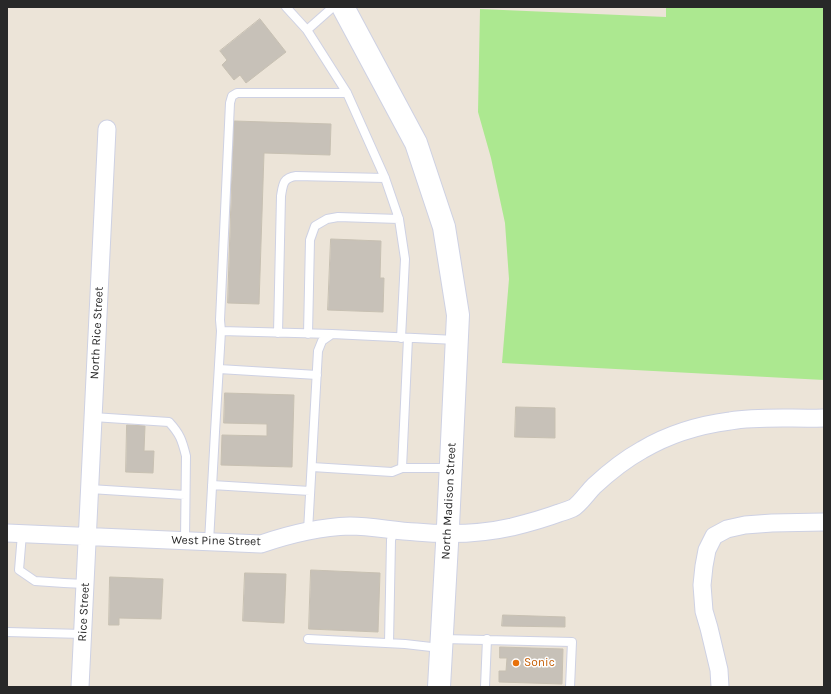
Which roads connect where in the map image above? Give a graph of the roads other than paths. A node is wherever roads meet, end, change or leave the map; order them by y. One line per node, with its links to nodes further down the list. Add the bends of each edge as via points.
1 (286, 7): 4 (lane)
2 (333, 7): 4 (lane)
3 (343, 7): 14 (main road, North Madison Street, via 416,143 444,227 458,316)
4 (307, 30): 5 (lane)
5 (347, 93): 7 (lane); 9 (lane, via 237,93 232,96)
6 (107, 129): 17 (street, North Rice Street)
7 (385, 178): 8 (lane); 10 (lane, via 296,176 289,177 283,184)
8 (399, 219): 11 (lane, via 338,217 327,219 315,226 310,240); 13 (lane, via 405,259)
9 (221, 331): 10 (lane); 15 (lane)
10 (278, 333): 11 (lane)
11 (308, 334): 12 (lane)
12 (332, 334): 13 (lane); 16 (lane, via 322,340 318,351)
13 (405, 338): 14 (lane); 20 (lane)
14 (456, 340): 21 (main road, North Madison Street)
15 (219, 369): 16 (lane); 22 (lane)
16 (317, 375): 19 (lane)
17 (93, 416): 23 (street, North Rice Street); 25 (lane, via 169,422 183,443 186,456)
18 (824, 418): 30 (street, West Pine Street, via 738,420 699,426 671,435 642,450 593,487 574,508 511,527)
19 (312, 467): 20 (lane, via 392,472); 24 (lane)
20 (402, 468): 21 (lane)
21 (451, 468): 30 (main road, North Madison Street)
22 (212, 485): 24 (lane); 33 (lane)
23 (90, 489): 25 (lane); 31 (street, North Rice Street)
24 (310, 491): 28 (lane)
25 (186, 495): 32 (lane)
26 (824, 522): 45 (street, via 745,525 727,529 714,536 706,550 702,585 704,611 719,670)
27 (394, 530): 28 (street, West Pine Street, via 349,526); 30 (street, West Pine Street); 39 (lane, via 391,540)
28 (308, 531): 33 (street, West Pine Street, via 261,544)
29 (14, 533): 31 (street, West Pine Street); 34 (lane, via 19,570 35,581)
30 (448, 534): 40 (main road, North Madison Street)
31 (88, 536): 32 (street, West Pine Street); 34 (street, Rice Street)
32 (185, 540): 33 (street, West Pine Street)
33 (209, 542)
34 (85, 584): 36 (street, Rice Street)
35 (7, 632): 36 (lane)
36 (83, 634): 41 (street, Rice Street)
37 (308, 638): 39 (lane)
38 (487, 639): 40 (lane); 43 (lane); 44 (lane, via 572,642)
39 (390, 643): 40 (lane)
40 (441, 643): 42 (main road, North Madison Street)
41 (80, 687)
42 (439, 687)
43 (485, 687)
44 (570, 687)
45 (720, 687)

